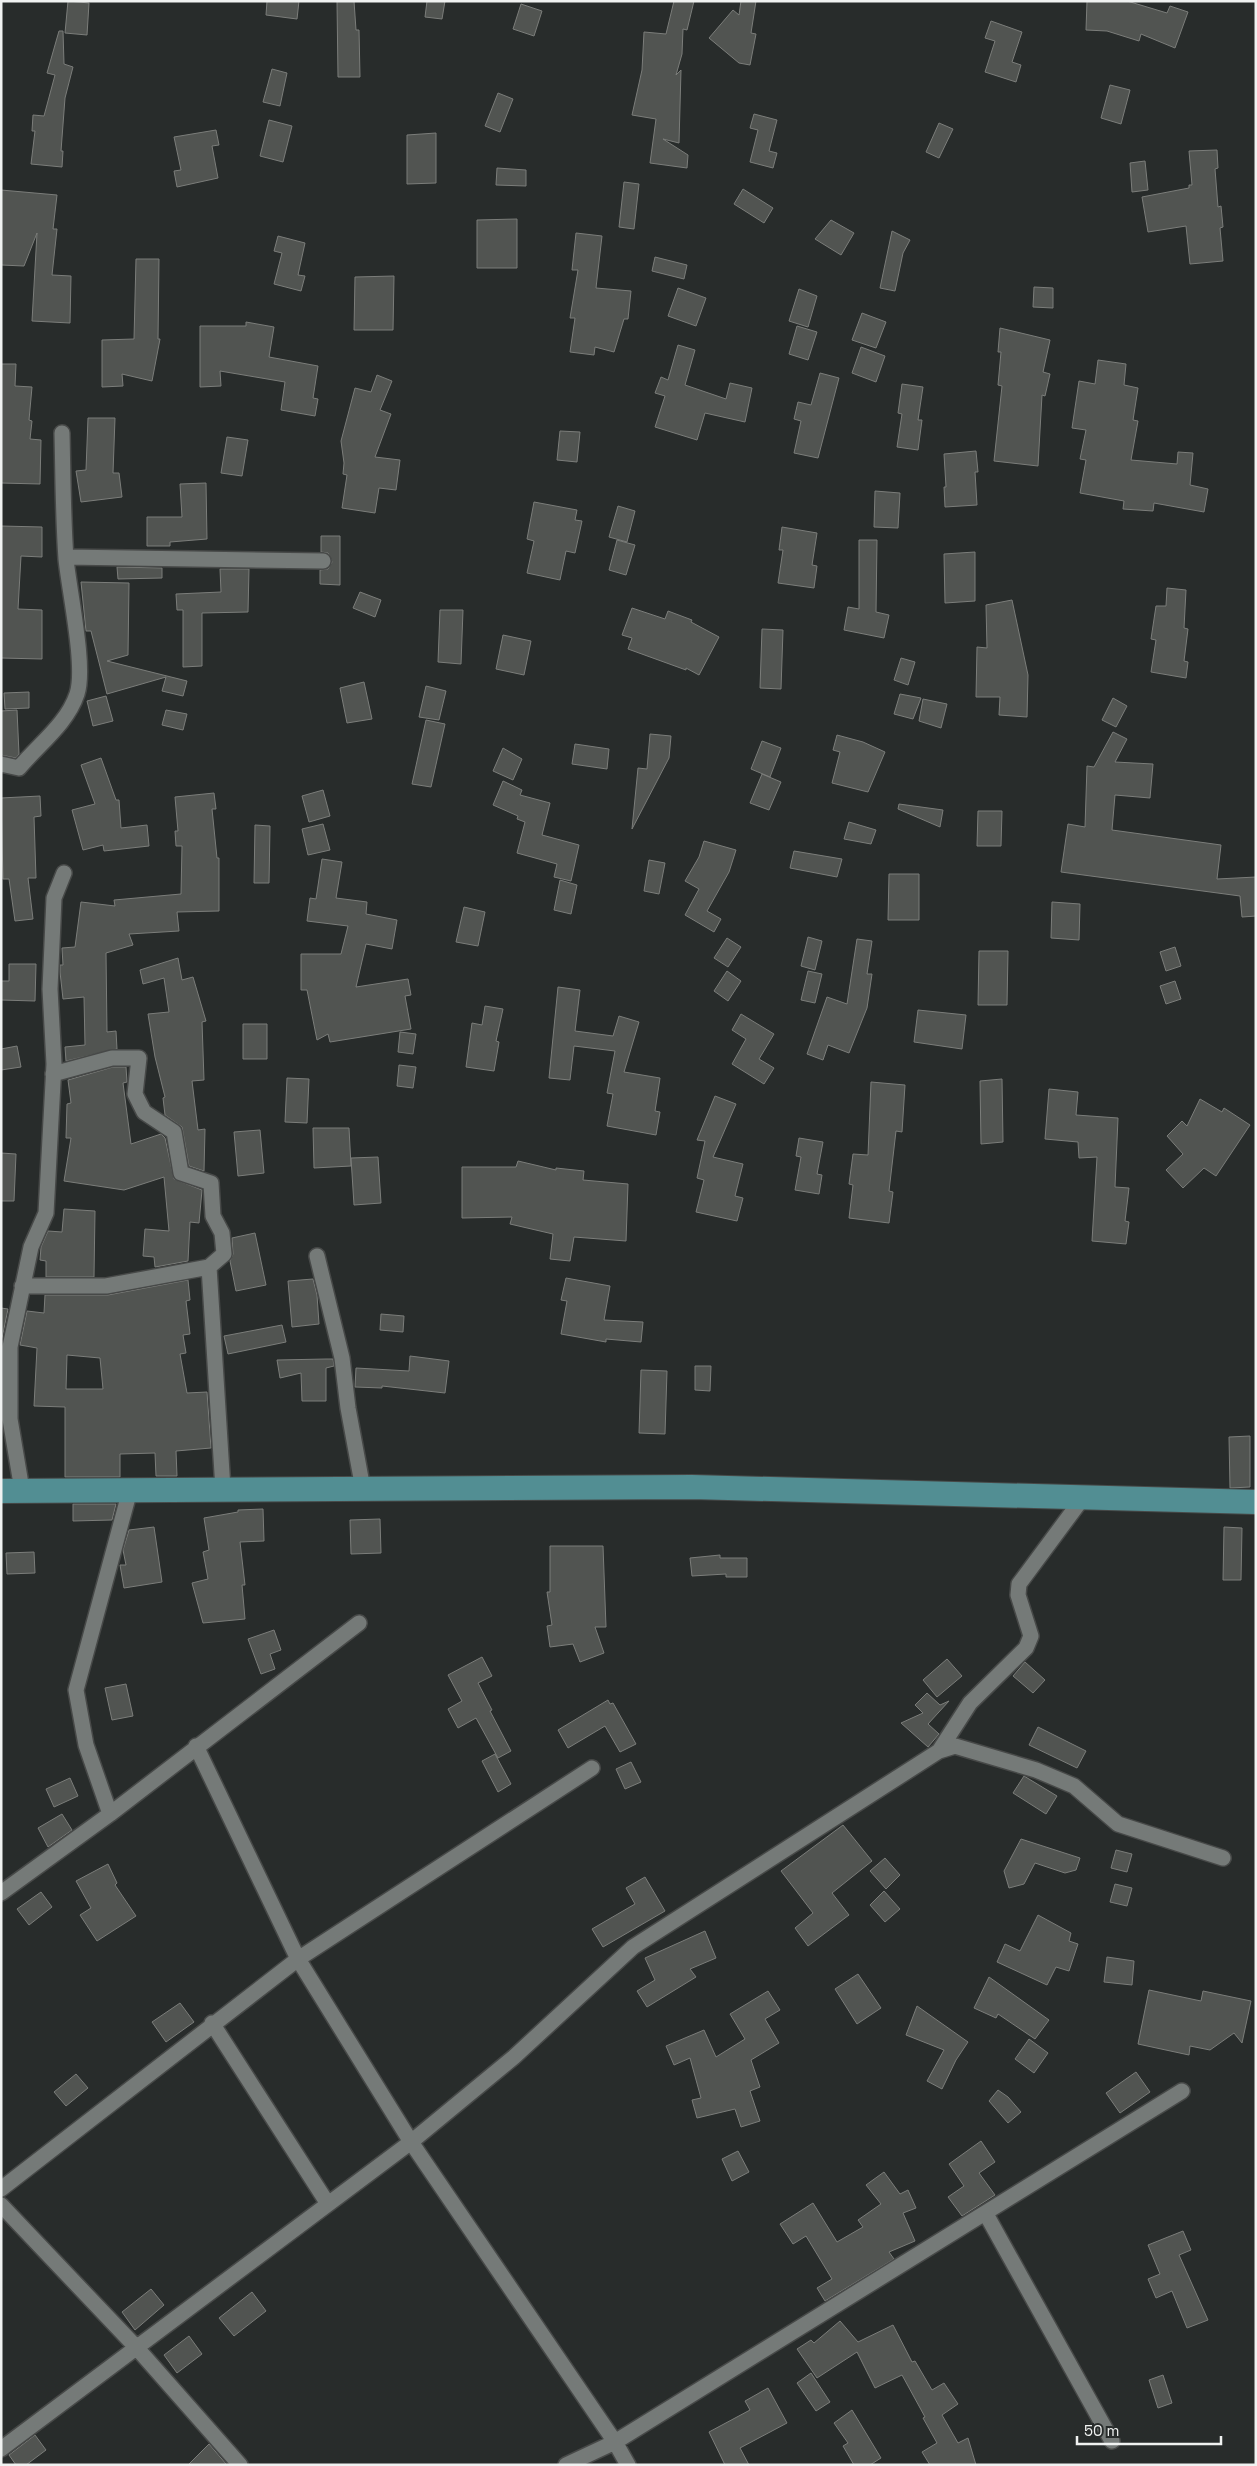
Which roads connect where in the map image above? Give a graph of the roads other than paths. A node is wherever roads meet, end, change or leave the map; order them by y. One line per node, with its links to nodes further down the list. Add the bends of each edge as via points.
1 (62, 434): 2 (street)
2 (66, 557): 3 (street); 4 (street, via 79,664 78,692 61,723 19,768)
3 (323, 561)
4 (1, 764)
5 (64, 873): 6 (street, via 54,898 50,989)
6 (53, 1074): 8 (street, via 112,1058 139,1058 135,1094 144,1112 174,1132 180,1173 211,1183 213,1216 222,1233 224,1254); 9 (street, via 46,1213 30,1247)
7 (317, 1256): 11 (street, via 342,1358)
8 (209, 1267): 9 (street, via 106,1286); 10 (street)
9 (22, 1286): 12 (street, via 10,1347)
10 (223, 1489): 11 (main road); 13 (main road)
11 (363, 1489): 14 (main road, via 692,1487)
12 (11, 1490): 13 (main road)
13 (130, 1490): 20 (street, via 76,1690 86,1745)
14 (1082, 1499): 15 (main road); 18 (street, via 1019,1584 1018,1595 1031,1636 1026,1648 970,1703)
15 (1256, 1502)
16 (359, 1623): 17 (street)
17 (196, 1746): 20 (street); 23 (street)
18 (939, 1752): 21 (street, via 956,1746 1036,1770 1074,1786 1118,1824); 26 (street, via 633,1947 514,2057)
19 (592, 1768): 23 (street)
20 (110, 1814): 22 (street)
21 (1223, 1858)
22 (1, 1893)
23 (298, 1959): 24 (street); 26 (street)
24 (212, 2023): 27 (street); 28 (street)
25 (1182, 2092): 30 (street)
26 (411, 2142): 28 (street); 33 (street)
27 (1, 2189)
28 (328, 2204): 31 (street)
29 (1, 2205): 31 (street)
30 (986, 2214): 32 (street); 33 (street)
31 (136, 2347): 34 (street); 35 (street)
32 (1112, 2441)
33 (615, 2442): 36 (street); 37 (street)
34 (1, 2449)
35 (240, 2465)
36 (566, 2465)
37 (628, 2465)

